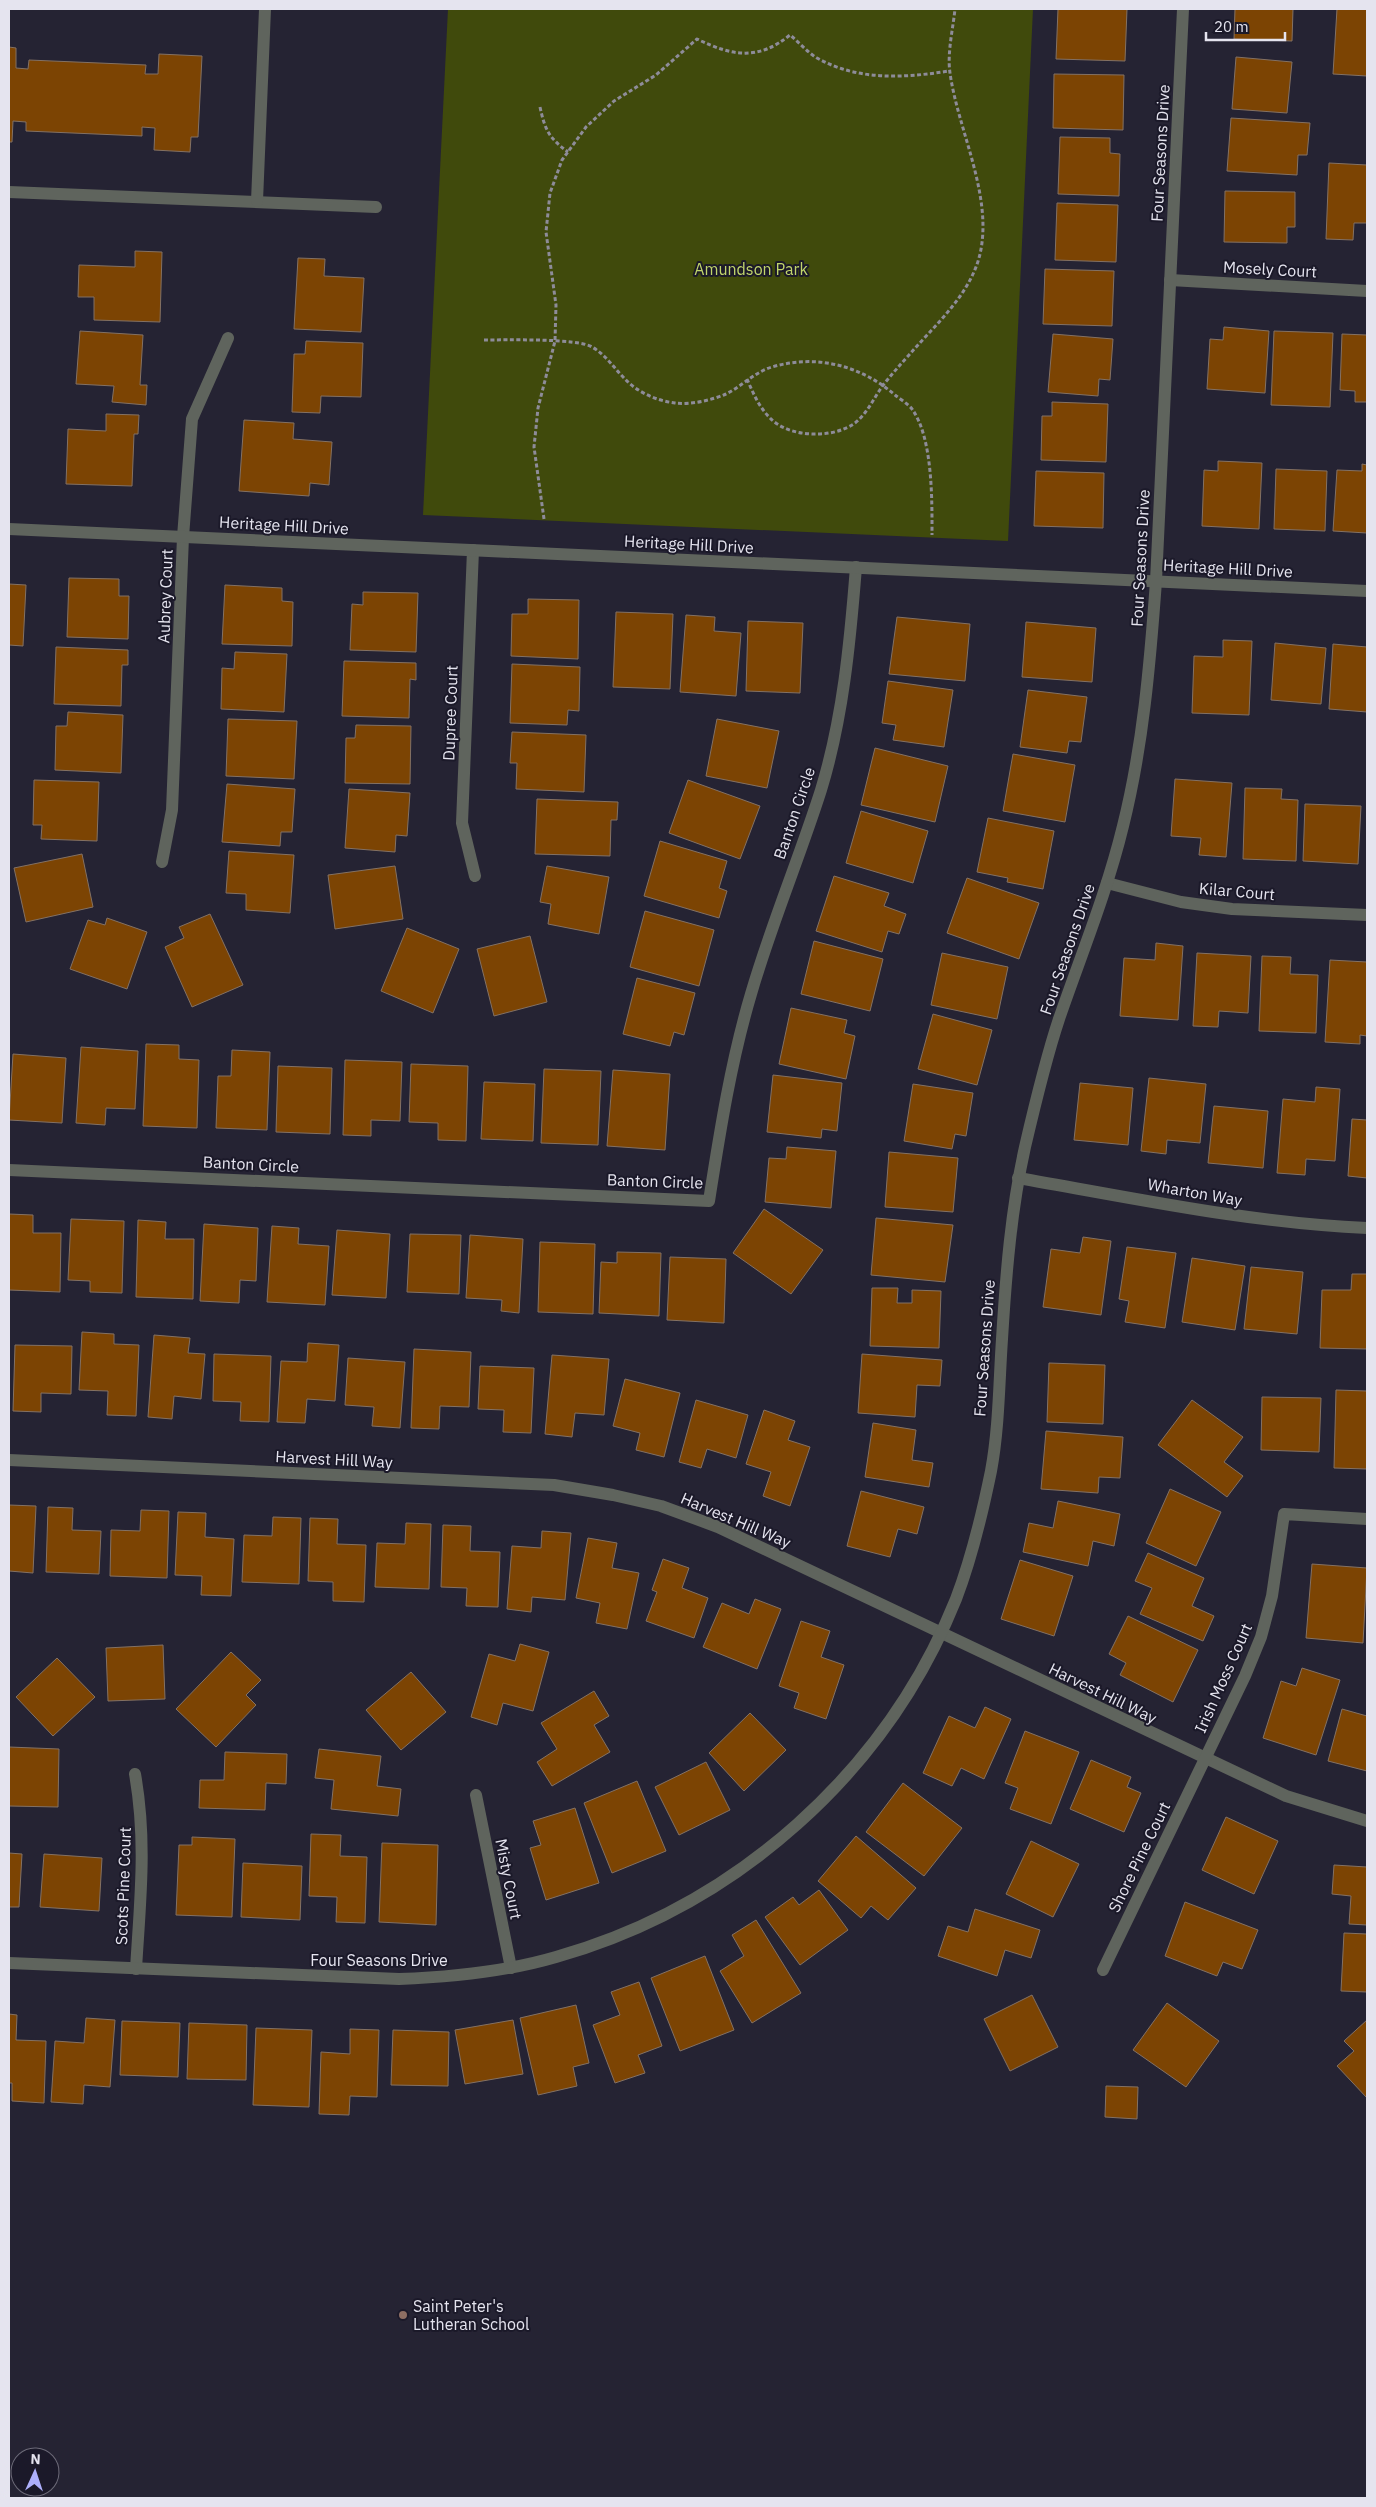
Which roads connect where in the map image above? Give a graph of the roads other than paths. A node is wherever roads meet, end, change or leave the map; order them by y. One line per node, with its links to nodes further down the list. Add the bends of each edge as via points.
1 (265, 9): 4 (street)
2 (1183, 9): 6 (street, Four Seasons Drive)
3 (9, 192): 4 (street)
4 (257, 201): 5 (street)
5 (376, 207)
6 (1170, 280): 7 (street, Mosely Court); 13 (street, Four Seasons Drive)
7 (1367, 291)
8 (228, 338): 10 (street, Aubrey Court, via 192,419)
9 (9, 529): 10 (street, Heritage Hill Drive)
10 (183, 537): 11 (street, Heritage Hill Drive); 15 (street, Aubrey Court, via 172,810)
11 (473, 550): 12 (street, Heritage Hill Drive); 16 (street, Dupree Court, via 462,822)
12 (856, 567): 13 (street, Heritage Hill Drive); 19 (street, Banton Circle, via 849,651 838,721 821,790 750,995 727,1092 709,1201)
13 (1156, 581): 14 (street, Heritage Hill Drive); 17 (street, Four Seasons Drive, via 1140,748)
14 (1367, 591)
15 (162, 862)
16 (475, 876)
17 (1107, 883): 18 (street, Kilar Court, via 1181,902 1223,908); 20 (street, Four Seasons Drive, via 1058,1023 1036,1098)
18 (1367, 915)
19 (9, 1170)
20 (1018, 1178): 21 (street, Wharton Way, via 1239,1217); 24 (street, Four Seasons Drive, via 1006,1270 992,1466 976,1538 956,1598)
21 (1367, 1228)
22 (9, 1460): 24 (street, Harvest Hill Way, via 554,1486 613,1495 661,1506 718,1527)
23 (1367, 1518): 25 (street, Irish Moss Court, via 1284,1514 1272,1596 1261,1637)
24 (940, 1632): 25 (street, Harvest Hill Way); 30 (street, Four Seasons Drive, via 892,1718 846,1776 802,1821 761,1855 703,1894 615,1938 555,1958)
25 (1205, 1759): 28 (street, Harvest Hill Way, via 1286,1796); 32 (street, Shore Pine Court)
26 (135, 1774): 31 (street, Scots Pine Court, via 142,1812 143,1845)
27 (476, 1795): 30 (street, Misty Court)
28 (1367, 1821)
29 (9, 1963): 31 (street, Four Seasons Drive)
30 (510, 1968): 31 (street, Four Seasons Drive, via 451,1977 399,1980)
31 (136, 1969)
32 (1103, 1970)

